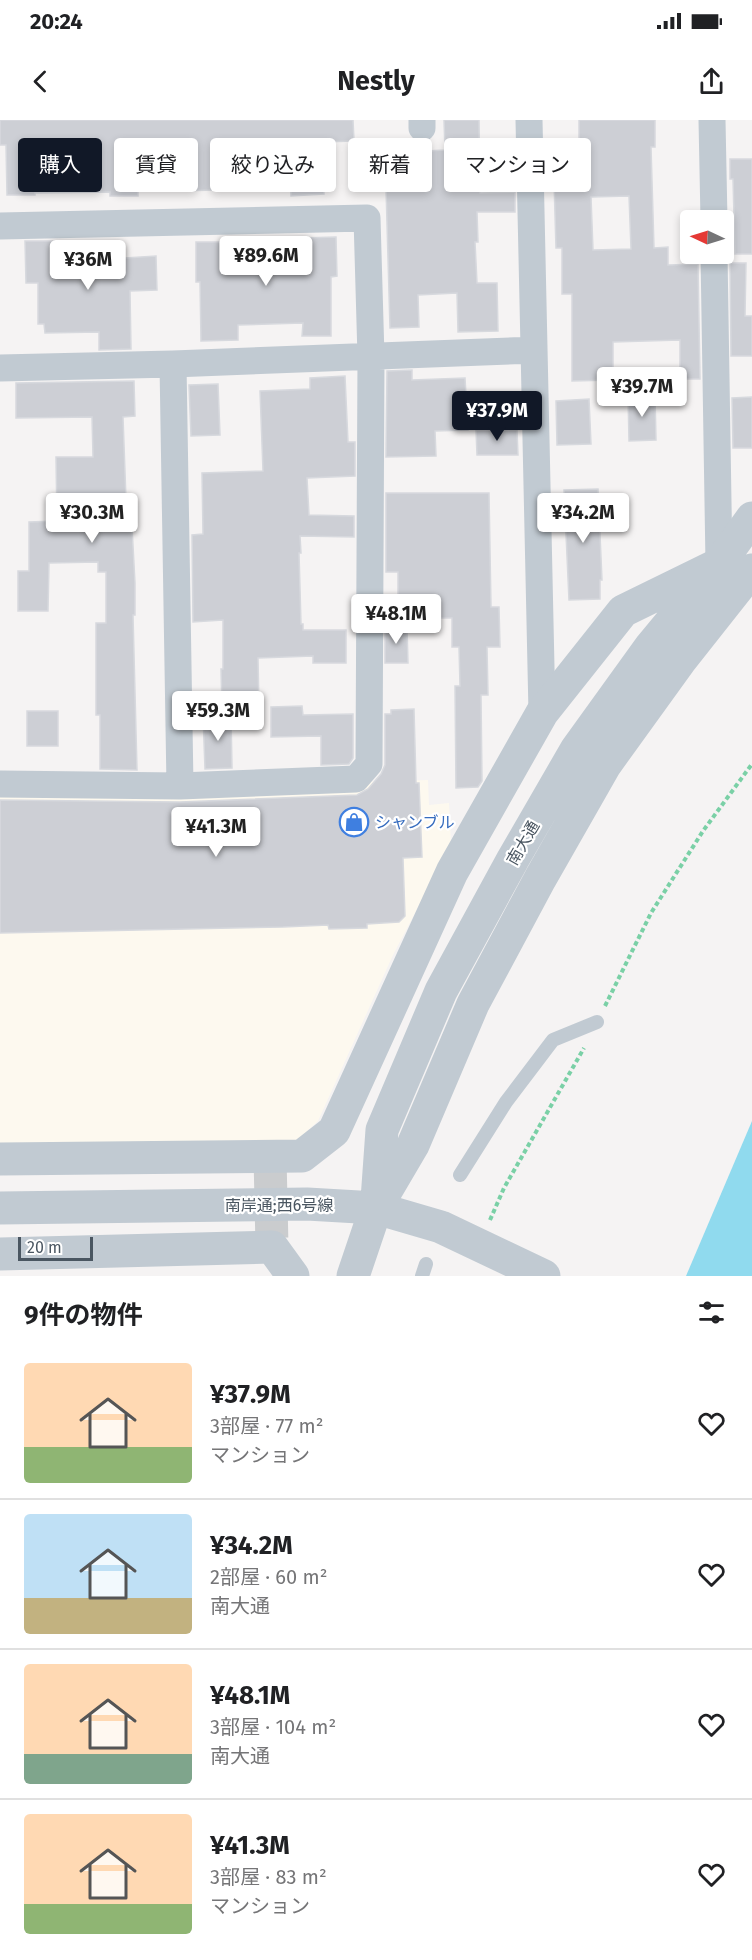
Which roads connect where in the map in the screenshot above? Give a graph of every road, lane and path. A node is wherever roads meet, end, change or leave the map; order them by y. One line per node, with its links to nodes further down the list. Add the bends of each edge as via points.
1 (529, 120): 6 (street)
2 (712, 120): 3 (street)
3 (714, 210)
4 (0, 226): 7 (street, via 367,218)
5 (714, 264): 11 (street)
6 (534, 350): 7 (street); 13 (street)
7 (371, 357): 8 (street); 16 (street, via 369,764 356,779)
8 (173, 364): 9 (street); 16 (street)
9 (0, 368)
10 (752, 518): 11 (street, 南大通)
11 (719, 564): 12 (street); 13 (street, via 623,611); 21 (street, 南大通, via 651,646 576,750 441,991 382,1130)
12 (742, 582): 21 (street, 南大通, via 605,765 473,1004 413,1144)
13 (542, 713): 18 (street, via 452,873 334,1131 302,1155)
14 (752, 764): 17 (path, via 651,913)
15 (0, 784): 16 (street)
16 (180, 786)
17 (597, 1022): 19 (lane, via 553,1040 506,1102); 22 (path, via 504,1188)
18 (0, 1159)
19 (460, 1175)
20 (0, 1208): 21 (street, 南岸通;西6号線, via 307,1204)
21 (376, 1208): 22 (street, 南岸通;西6号線, via 441,1227); 25 (street, 南大通)
22 (487, 1249): 26 (street, 南岸通;西6号線)
23 (0, 1254): 24 (street, via 272,1247)
24 (293, 1276)
25 (353, 1276)
26 (544, 1276)

